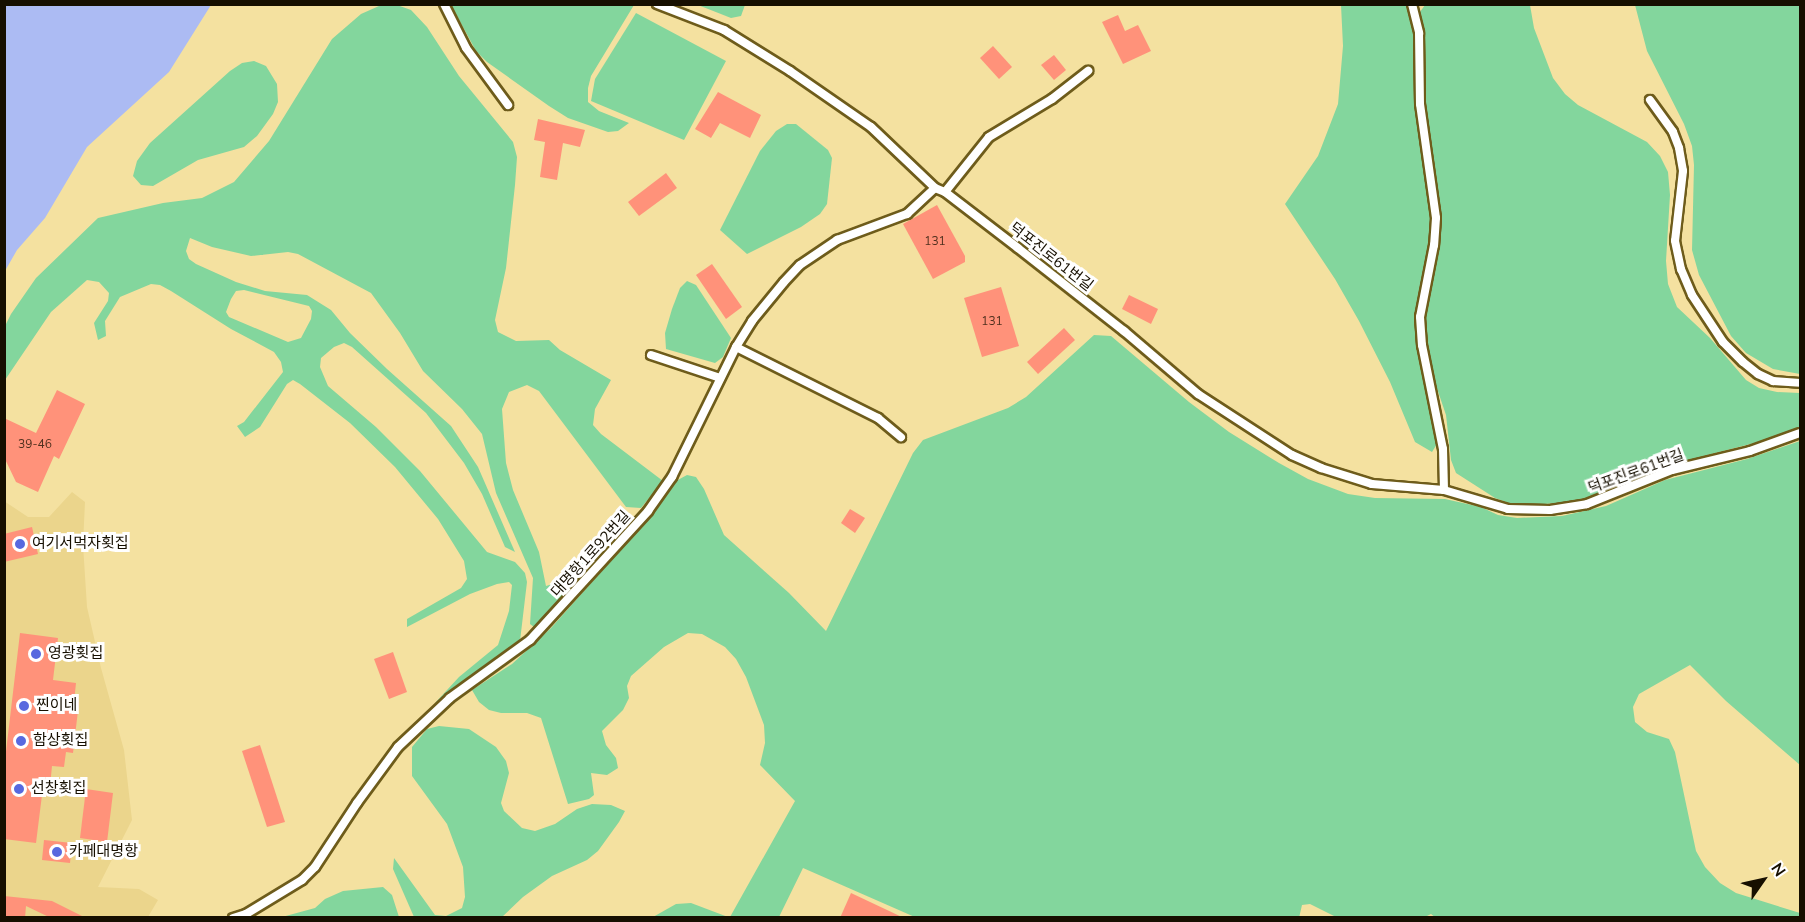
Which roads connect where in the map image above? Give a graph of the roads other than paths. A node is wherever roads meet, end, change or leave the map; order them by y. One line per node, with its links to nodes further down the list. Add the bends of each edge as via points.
1 (444, 4): 6 (lane, via 466,48)
2 (657, 4): 7 (lane, 덕포진로61번길, via 724,30 790,71 871,126)
3 (1412, 4): 15 (lane, via 1419,33 1420,105 1436,218 1420,317 1443,449)
4 (1088, 71): 8 (lane, via 1052,99 989,137)
5 (1650, 100): 12 (lane, via 1673,132 1679,148 1683,171 1675,241 1692,295 1723,342 1743,362 1773,381)
6 (508, 105)
7 (935, 188): 8 (lane, 덕포진로61번길); 9 (lane, 대명항1로92번길, via 907,214 837,240 800,265 767,301)
8 (945, 192): 15 (lane, 덕포진로61번길, via 1124,331 1198,394 1292,455 1372,484)
9 (736, 347): 11 (lane, 대명항1로92번길); 14 (lane, via 878,418)
10 (651, 355): 11 (lane)
11 (720, 378): 16 (lane, 대명항1로92번길, via 672,477 648,510 551,619 513,656 450,698 398,747 302,880)
12 (1800, 383)
13 (1800, 433): 15 (lane, 덕포진로61번길, via 1750,451 1672,470 1611,497 1569,508 1517,510)
14 (901, 437)
15 (1444, 490)
16 (233, 918)

